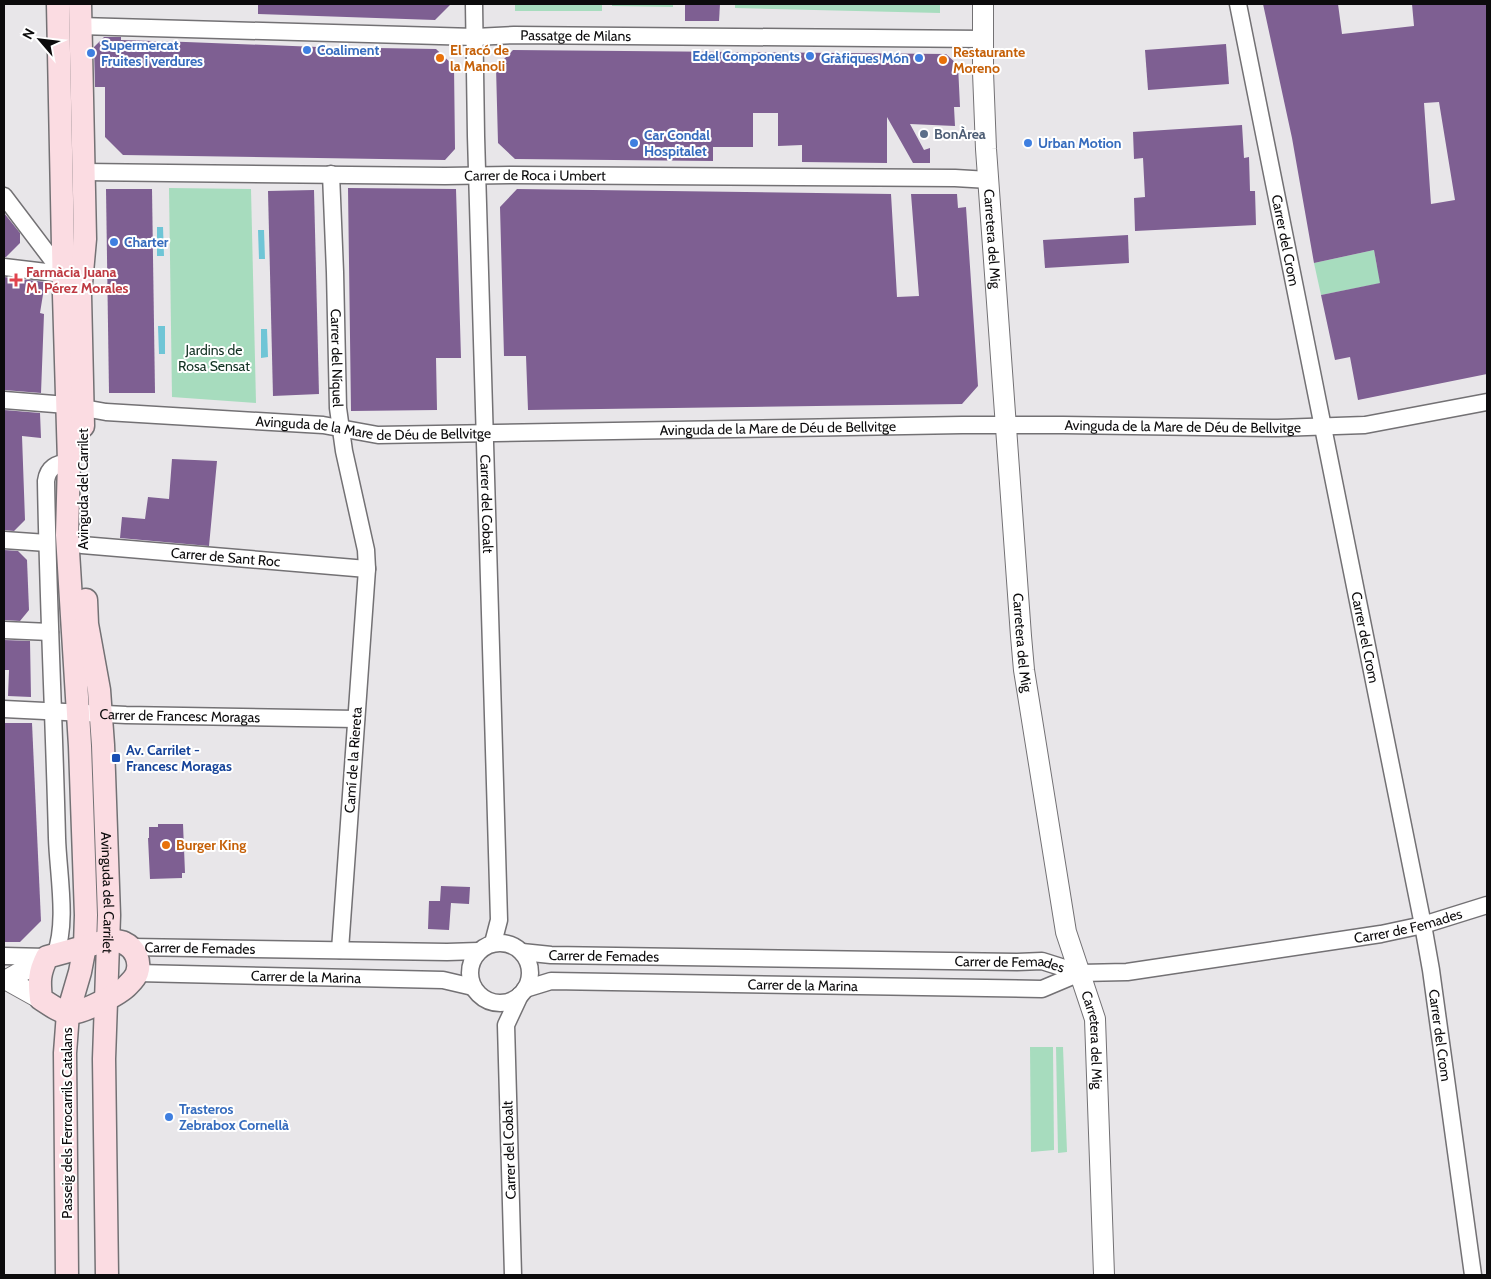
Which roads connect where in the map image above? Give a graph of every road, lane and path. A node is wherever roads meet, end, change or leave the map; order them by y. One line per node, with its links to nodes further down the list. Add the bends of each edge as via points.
1 (58, 4): 15 (main road, Avinguda del Carrilet)
2 (474, 4): 6 (street, Carrer del Cobalt)
3 (983, 4): 7 (street, Carretera del Mig)
4 (1238, 4): 20 (street, Carrer del Crom)
5 (80, 15): 6 (street, Passatge de Milans); 8 (main road, Avinguda del Carrilet)
6 (475, 37): 7 (street, Passatge de Milans); 10 (street, Carrer del Cobalt)
7 (983, 39): 11 (street, Carretera del Mig)
8 (83, 172): 9 (street, Carrer de Roca i Umbert); 13 (main road, Avinguda del Carrilet)
9 (331, 174): 10 (street, Carrer de Roca i Umbert); 21 (street, Carrer del Níquel)
10 (477, 175): 11 (street, Carrer de Roca i Umbert); 22 (street, Carrer del Cobalt)
11 (989, 180): 19 (street, Carretera del Mig)
12 (4, 196): 15 (street)
13 (83, 258): 15 (street, via 74,269); 18 (main road, Avinguda del Carrilet)
14 (4, 267): 15 (street)
15 (64, 274): 18 (main road, Avinguda del Carrilet)
16 (4, 400): 18 (street, Avinguda de la Mare de Déu de Bellvitge)
17 (1487, 402): 20 (street, Avinguda de la Mare de Déu de Bellvitge, via 1366,425)
18 (75, 407): 21 (street, Avinguda de la Mare de Déu de Bellvitge, via 106,412); 23 (main road, Avinguda del Carrilet); 26 (main road, Avinguda del Carrilet, via 85,479)
19 (1006, 425): 20 (street, Avinguda de la Mare de Déu de Bellvitge); 22 (street, Avinguda de la Mare de Déu de Bellvitge); 47 (street, Carretera del Mig, via 1024,670 1066,932)
20 (1324, 426): 36 (street, Carrer del Crom)
21 (340, 428): 22 (street, Avinguda de la Mare de Déu de Bellvitge, via 378,435); 27 (street, Carrer del Níquel, via 366,550)
22 (484, 432): 40 (street, Carrer del Cobalt, via 499,920)
23 (69, 462): 25 (street, Avinguda del Carrilet, via 52,467 47,474); 32 (main road, Avinguda del Carrilet, via 67,535)
24 (4, 540): 25 (street)
25 (47, 543): 29 (street, Avinguda del Carrilet)
26 (82, 545): 27 (street, Carrer de Sant Roc); 33 (main road, Avinguda del Carrilet, via 88,624)
27 (367, 569): 34 (street, Camí de la Riereta)
28 (4, 630): 29 (street)
29 (50, 632): 31 (street, Avinguda del Carrilet)
30 (4, 709): 31 (street, Carrer de Francesc Moragas)
31 (54, 711): 32 (street, Carrer de Francesc Moragas); 44 (street, Avinguda del Carrilet, via 61,928 60,942)
32 (78, 713): 33 (street, Carrer de Francesc Moragas); 38 (main road, Avinguda del Carrilet)
33 (101, 714): 34 (street, Carrer de Francesc Moragas); 37 (main road, Avinguda del Carrilet)
34 (356, 719): 41 (street, Camí de la Riereta)
35 (1487, 906): 36 (street, Carrer de Femades)
36 (1423, 925): 47 (street, Carrer de Femades, via 1127,972); 60 (street, Carrer del Crom)
37 (109, 940): 38 (main road); 39 (main road); 52 (main road, Avinguda del Carrilet)
38 (85, 946): 44 (main road); 45 (main road, Avinguda del Carrilet)
39 (131, 947): 41 (street, Carrer de Femades); 46 (main road, via 137,959)
40 (487, 947): 41 (street, Carrer de Femades, via 447,952); 42 (street, via 509,944); 49 (street, via 471,964)
41 (340, 950)
42 (522, 952): 47 (street, Carrer de Femades, via 1042,962); 50 (street, via 529,967 528,982)
43 (4, 956): 44 (street)
44 (51, 956): 48 (street); 51 (main road, via 40,971)
45 (80, 972): 54 (main road, Passeig dels Ferrocarrils Catalans)
46 (137, 973): 49 (street, Carrer de la Marina, via 444,980); 52 (main road, via 127,987)
47 (1080, 974): 50 (street, Carrer de la Marina, via 1042,989 551,981); 59 (street, Carretera del Mig, via 1095,1019)
48 (5, 980): 51 (street)
49 (473, 987): 53 (street)
50 (522, 992): 53 (street, via 506,1002); 55 (street, Carrer del Cobalt)
51 (40, 999): 54 (main road)
52 (105, 1000): 54 (main road); 57 (main road)
53 (491, 1002): 55 (street)
54 (68, 1013): 56 (main road, Passeig dels Ferrocarrils Catalans, via 65,1053)
55 (506, 1025): 58 (street, Carrer del Cobalt)
56 (68, 1275)
57 (107, 1275)
58 (513, 1275)
59 (1104, 1275)
60 (1473, 1275)

